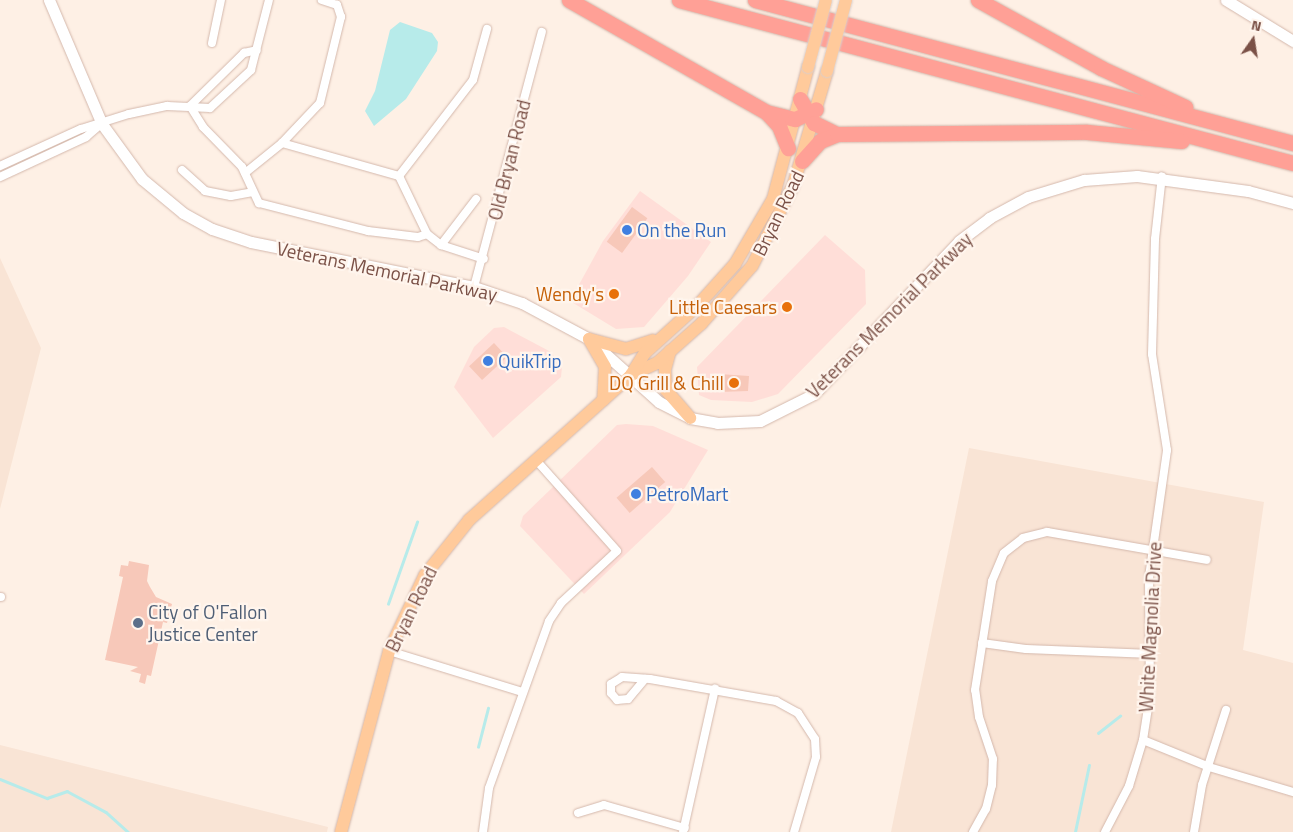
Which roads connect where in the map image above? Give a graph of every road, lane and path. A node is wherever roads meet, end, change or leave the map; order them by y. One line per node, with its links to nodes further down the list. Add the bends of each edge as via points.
1 (48, 0): 21 (street, Veterans Memorial Parkway)
2 (221, 0): 15 (street)
3 (269, 0): 16 (street)
4 (322, 0): 24 (street, via 337,5 341,18 323,96)
5 (569, 0): 19 (highway)
6 (679, 0): 26 (highway)
7 (754, 0): 22 (highway)
8 (826, 0): 17 (main road, bridge)
9 (846, 0): 20 (main road, Bryan Road, bridge, via 827,72)
10 (978, 0): 22 (highway, via 1101,68)
11 (1226, 0): 14 (street)
12 (487, 29): 33 (street, via 473,80)
13 (542, 32): 41 (street, Old Bryan Road)
14 (1293, 41)
15 (212, 43)
16 (257, 50): 18 (street, via 244,53); 18 (street, via 247,75 215,105)
17 (800, 100): 20 (highway)
18 (190, 106): 21 (street, via 149,109); 32 (street, via 203,127)
19 (766, 112): 20 (highway); 27 (highway, via 780,126)
20 (808, 117): 23 (highway); 27 (main road, Bryan Road); 28 (main road, Bryan Road)
21 (102, 124): 30 (street, via 81,128); 35 (street, via 86,137); 42 (street, Veterans Memorial Parkway, via 154,192 212,229 282,249)
22 (1237, 128): 25 (highway)
23 (837, 134): 26 (highway, via 1087,132); 28 (highway, via 820,141)
24 (282, 143): 32 (street); 33 (street)
25 (1293, 143)
26 (1224, 144): 29 (highway)
27 (788, 148): 43 (main road, Bryan Road, via 773,199 753,239 716,286)
28 (802, 161): 45 (main road, Bryan Road, via 774,228 747,272 714,312)
29 (1293, 163)
30 (0, 166)
31 (182, 170): 36 (street, via 205,191 231,196)
32 (245, 172): 36 (street)
33 (399, 176): 39 (street)
34 (1162, 176): 38 (street, Veterans Memorial Parkway); 48 (street, Veterans Memorial Parkway, via 1084,180 1013,204 959,241 821,388 802,402 774,416 746,423 717,424); 50 (street, White Magnolia Drive, via 1155,239 1152,354 1167,450)
35 (0, 177)
36 (253, 192): 39 (street, via 264,205 368,231 418,237)
37 (476, 199): 40 (street)
38 (1293, 203)
39 (427, 234): 40 (street)
40 (440, 246): 41 (street)
41 (484, 259): 42 (street, Old Bryan Road)
42 (474, 287): 44 (street, Veterans Memorial Parkway, via 534,308)
43 (664, 335): 44 (main road, via 634,349 607,346); 46 (main road, Bryan Road, via 645,353)
44 (589, 339): 46 (street, Veterans Memorial Parkway); 47 (main road, via 605,367)
45 (670, 351): 46 (main road, Bryan Road, via 657,363); 48 (main road, via 665,370 666,390)
46 (631, 375): 47 (main road, Bryan Road); 48 (street, Veterans Memorial Parkway, via 659,402)
47 (603, 400): 49 (main road, Bryan Road)
48 (690, 418)
49 (536, 460): 53 (main road, Bryan Road, via 469,520 439,554 410,601); 57 (street, via 617,551 561,603 549,621)
50 (1152, 549): 51 (street); 52 (street, via 1053,532 1023,538 1004,554 995,570); 54 (street, White Magnolia Drive)
51 (1207, 560)
52 (982, 644): 54 (street, via 1034,650); 67 (street, via 976,703 994,770 990,799)
53 (389, 651): 57 (street); 64 (main road, Bryan Road)
54 (1152, 654): 59 (street, White Magnolia Drive)
55 (645, 679): 56 (street)
56 (715, 689): 63 (street); 66 (street, via 776,700 792,709 807,724 815,739 816,757)
57 (522, 692): 65 (street, via 489,788)
58 (1226, 710): 60 (street)
59 (1144, 740): 60 (street); 68 (street, White Magnolia Drive, via 1129,786)
60 (1208, 767): 61 (street); 69 (street)
61 (1293, 792)
62 (578, 813): 63 (street, via 604,805)
63 (684, 830)
64 (341, 832)
65 (483, 832)
66 (794, 832)
67 (973, 832)
68 (1105, 832)
69 (1194, 832)

